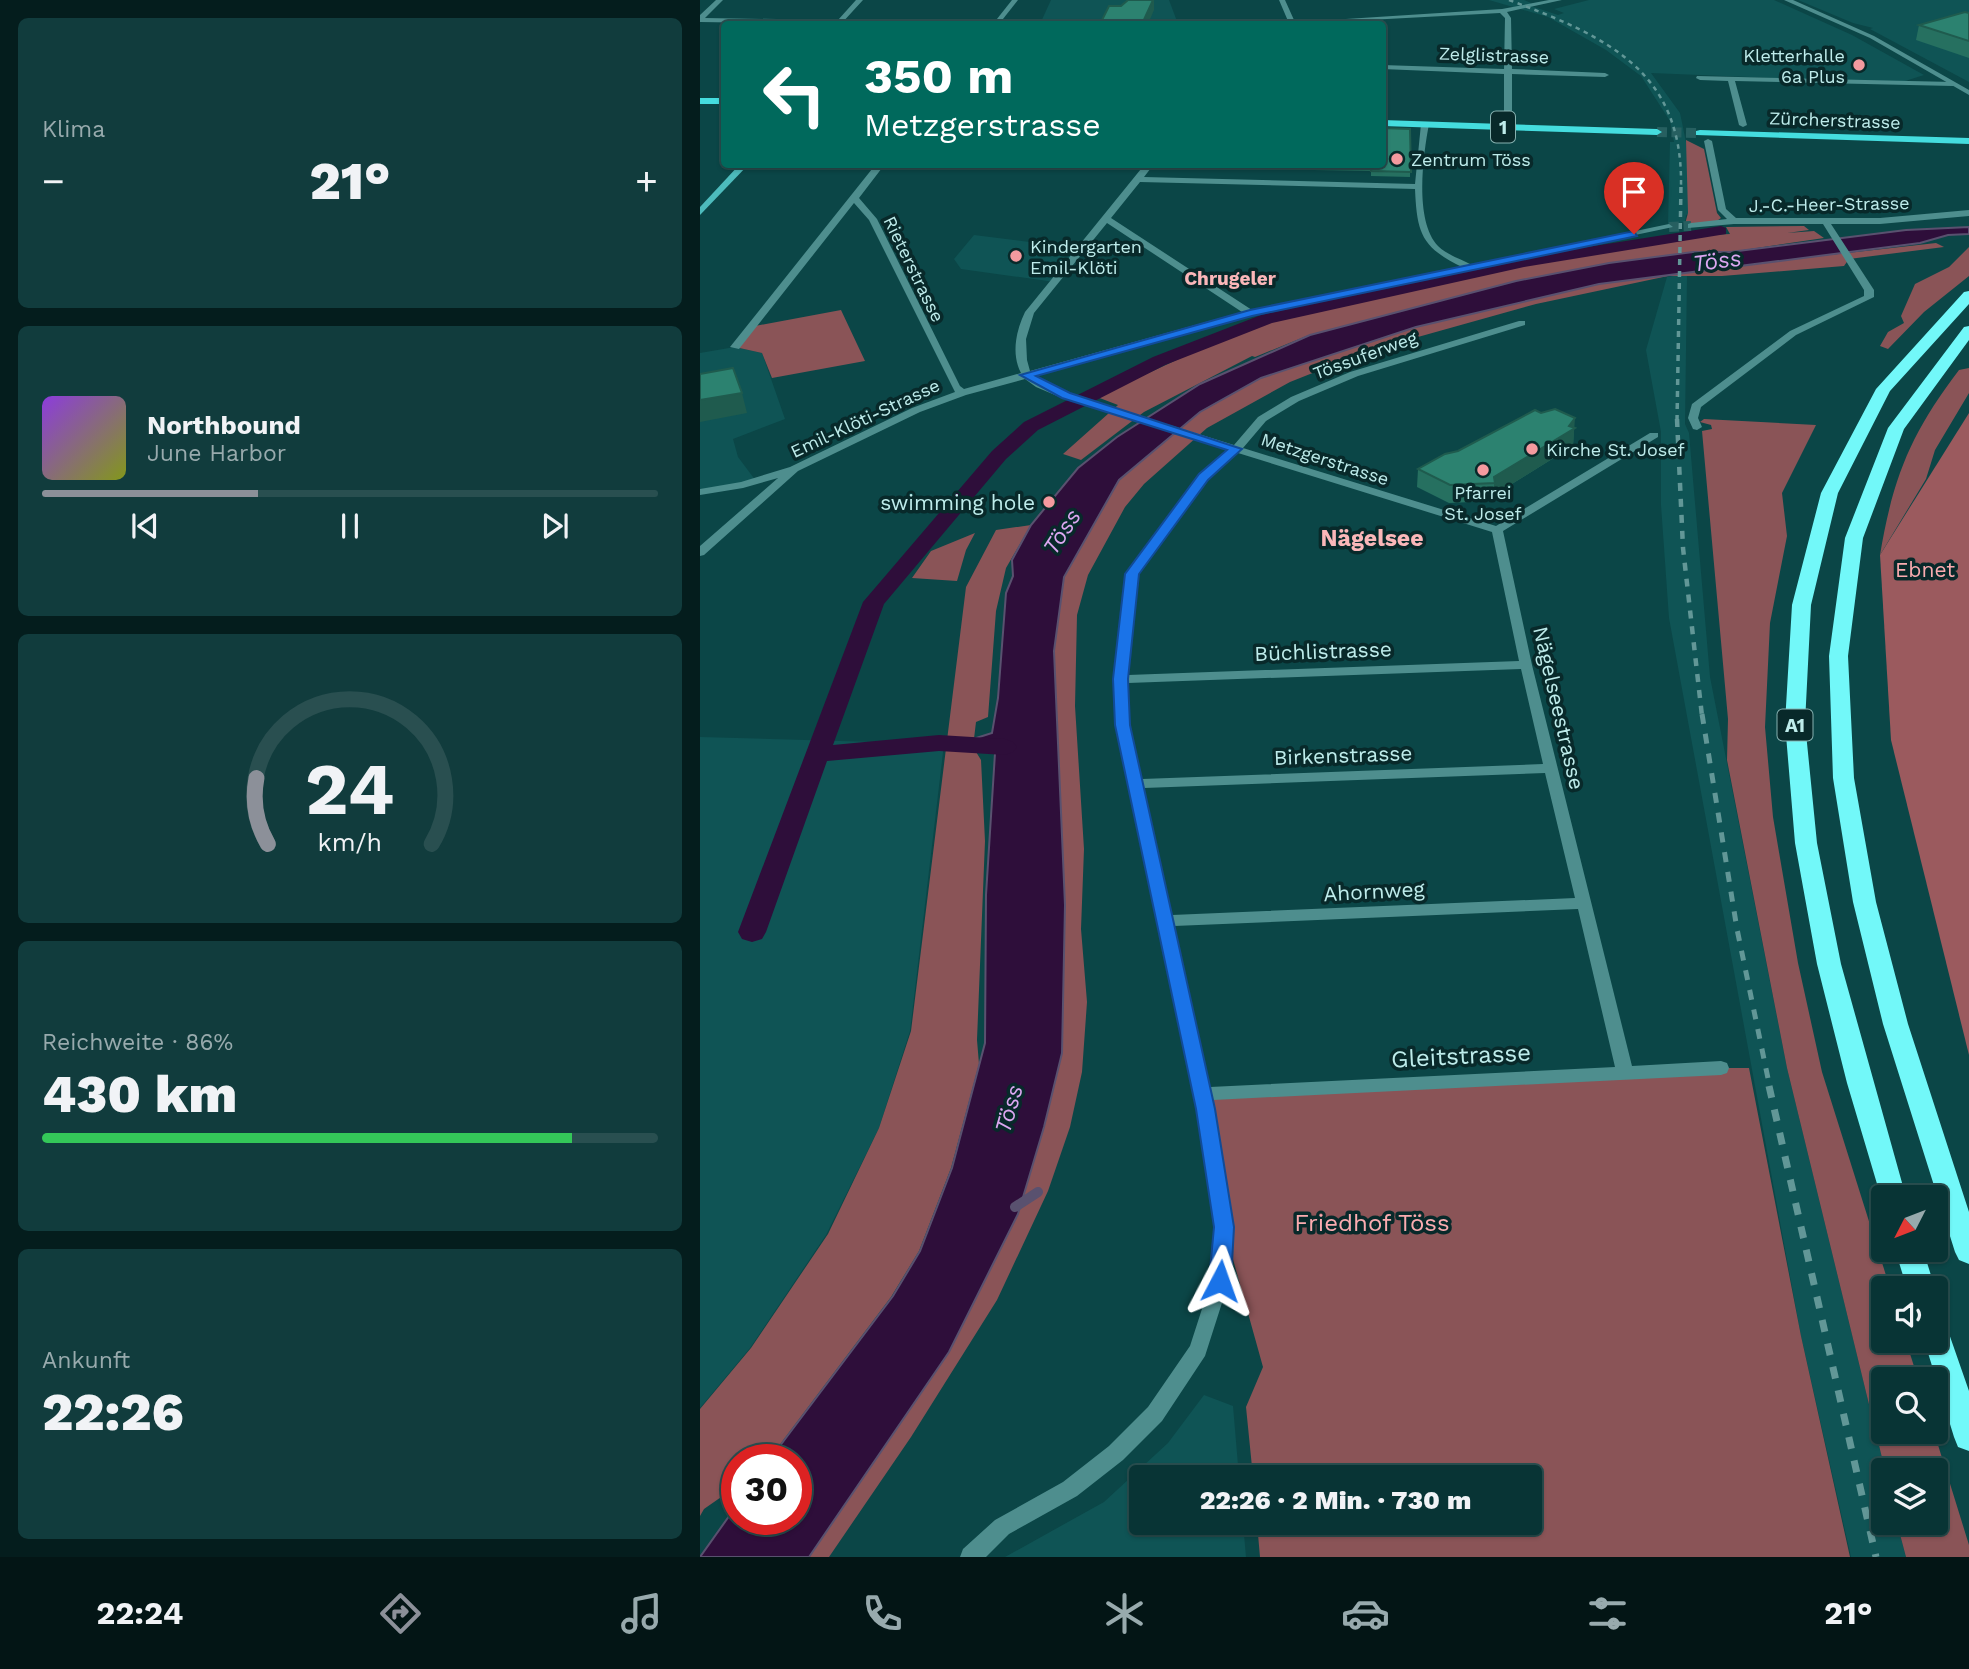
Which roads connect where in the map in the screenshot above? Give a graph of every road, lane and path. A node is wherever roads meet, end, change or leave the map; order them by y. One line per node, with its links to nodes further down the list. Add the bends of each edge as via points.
1 (720, 0): 10 (street)
2 (860, 0): 12 (street)
3 (1015, 0): 13 (street)
4 (1282, 0): 14 (street)
5 (1527, 0): 8 (street)
6 (1559, 0): 8 (street)
7 (1787, 0): 21 (street, via 1872,37)
8 (1539, 5): 9 (street)
9 (1502, 10): 15 (street); 17 (street, via 1508,18)
10 (700, 19): 11 (street)
11 (770, 21)
12 (841, 21)
13 (998, 21)
14 (1294, 21)
15 (1342, 21)
16 (1386, 67): 17 (street, Zelglistrasse)
17 (1509, 71): 18 (street, Zelglistrasse); 25 (street)
18 (1605, 75)
19 (1700, 78): 20 (street)
20 (1731, 79): 21 (street); 27 (street)
21 (1953, 84): 22 (street)
22 (1969, 93)
23 (700, 101): 24 (main road)
24 (721, 101)
25 (1508, 118)
26 (1386, 123): 28 (main road, 1)
27 (1743, 125)
28 (1424, 128): 29 (main road, 1); 37 (street)
29 (1657, 131)
30 (1700, 133): 32 (main road, Zürcherstrasse)
31 (1708, 141): 42 (street, via 1722,210)
32 (1969, 141)
33 (741, 168): 39 (main road)
34 (878, 168): 38 (street)
35 (1147, 168): 36 (street)
36 (1139, 179): 37 (street); 41 (street)
37 (1420, 187): 46 (street, via 1424,229 1434,247)
38 (855, 199): 51 (street); 53 (street, Rieterstrasse, via 873,219)
39 (700, 212)
40 (1969, 213): 44 (street, J.-C.-Heer-Strasse)
41 (1107, 219): 48 (street); 52 (street, via 1030,312 1021,331 1021,365)
42 (1734, 221): 43 (street, J.-C.-Heer-Strasse); 44 (street, J.-C.-Heer-Strasse)
43 (1690, 226)
44 (1829, 226): 54 (street, via 1870,298 1793,333 1771,349 1696,406 1693,418)
45 (1669, 228): 46 (street)
46 (1469, 267): 48 (street)
47 (1969, 295): 70 (highway, A1, via 1893,373 1865,412 1842,457 1814,533 1796,645 1796,729 1812,868 1844,1021)
48 (1250, 313): 52 (street)
49 (1522, 323): 56 (street, Tössuferweg, via 1354,374 1295,399 1262,419)
50 (1969, 330): 71 (highway, A1, via 1912,400 1872,476 1846,568 1837,662 1844,774 1867,907 1910,1068)
51 (735, 347)
52 (1026, 375): 53 (street, Emil-Klöti-Strasse); 56 (street, Metzgerstrasse, via 1066,396)
53 (962, 393): 57 (street, Emil-Klöti-Strasse)
54 (1697, 427)
55 (1654, 435): 59 (street)
56 (1236, 449): 59 (street, Metzgerstrasse); 62 (street, Tössuferweg, via 1204,477 1132,574)
57 (794, 469): 58 (street); 60 (street, Emil-Klöti-Strasse)
58 (700, 492)
59 (1497, 530): 61 (street, Nägelseestrasse)
60 (700, 552)
61 (1526, 666): 62 (street, Büchlistrasse); 63 (street, Nägelseestrasse)
62 (1121, 679): 64 (street, Tössuferweg, via 1123,725)
63 (1551, 768): 64 (street, Birkenstrasse); 65 (street, Nägelseestrasse)
64 (1136, 784): 66 (street, Tössuferweg)
65 (1584, 903): 66 (street, Ahornweg); 68 (street, Nägelseestrasse)
66 (1166, 921): 69 (street, Tössuferweg)
67 (1721, 1068): 68 (street, Gleitstrasse)
68 (1625, 1072): 69 (street, Gleitstrasse)
69 (1203, 1094): 74 (street, Tössuferweg, via 1224,1227 1220,1281 1198,1350 1155,1414 1116,1453 1070,1489 1002,1527)
70 (1890, 1185)
71 (1969, 1252)
72 (1942, 1353): 73 (highway)
73 (1969, 1437)
74 (971, 1557)

